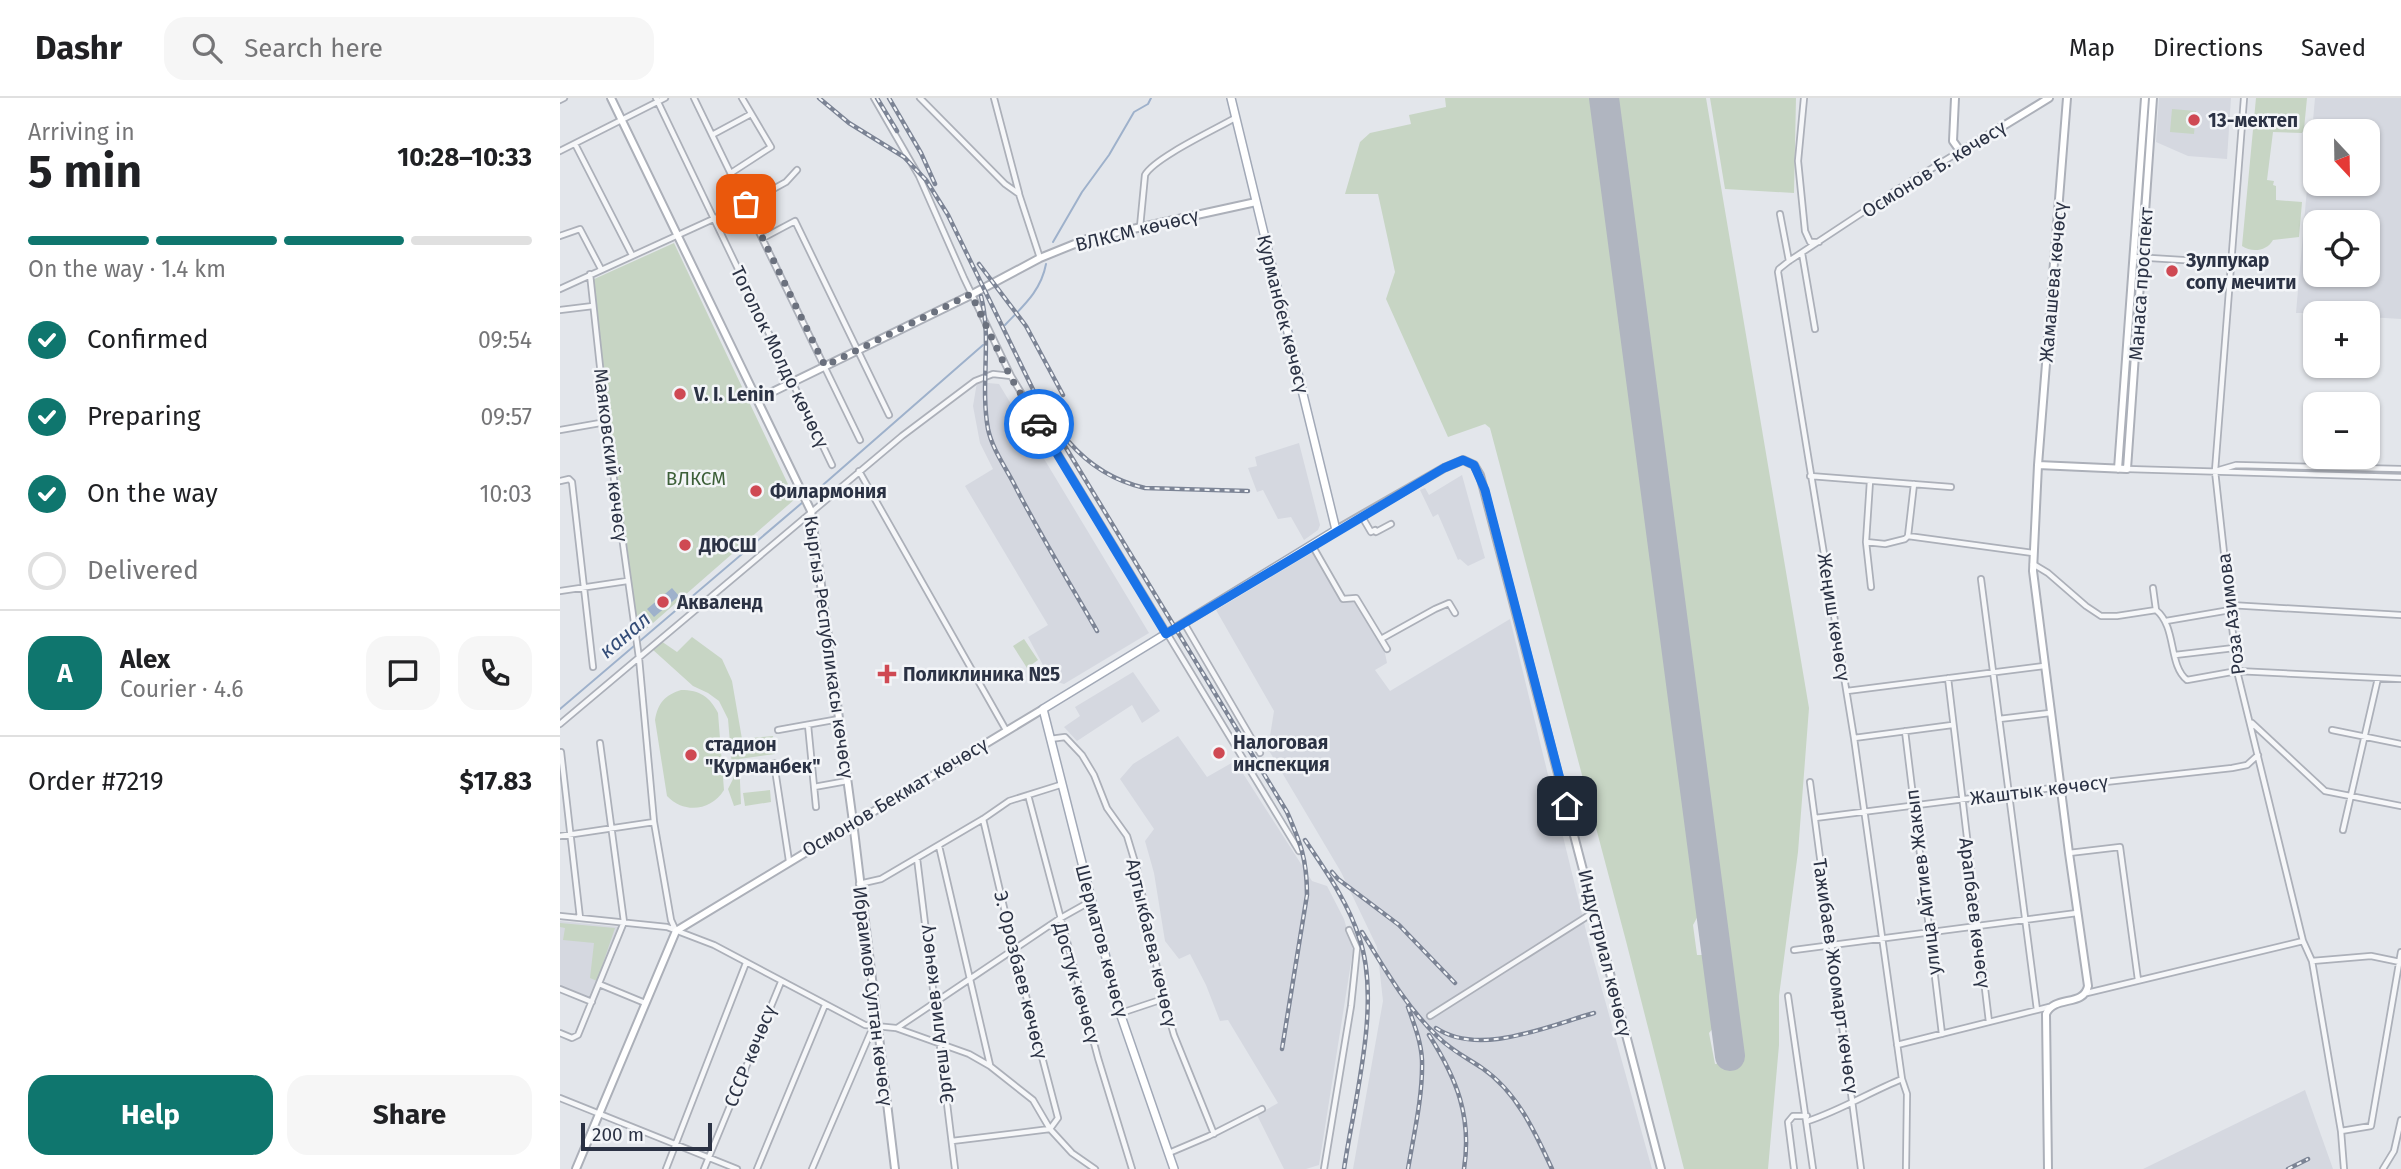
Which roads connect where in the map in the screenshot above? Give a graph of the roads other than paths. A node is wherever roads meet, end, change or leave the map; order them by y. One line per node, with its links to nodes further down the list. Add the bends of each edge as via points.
1 (611, 98): 20 (main road, Кыргыз Республикасы көчөсү)
2 (665, 98): 16 (street)
3 (694, 98): 21 (street)
4 (741, 98): 17 (street)
5 (874, 98): 49 (street, via 919,176)
6 (920, 98): 29 (street)
7 (994, 98): 29 (street)
8 (1231, 98): 18 (main road, Курманбек көчөсү)
9 (1804, 98): 38 (street, via 1798,161 1805,231 1810,242)
10 (1955, 98): 23 (main road, via 1953,141)
11 (2049, 98): 23 (main road, Осмонов Б. көчөсү)
12 (2067, 98): 65 (main road, Жамашева көчөсү)
13 (2145, 98): 19 (main road)
14 (2153, 98): 19 (main road, Манаса проспект)
15 (2244, 98): 45 (street, Роза Азимова)
16 (657, 100): 20 (street); 33 (street, Тоголок Молдо көчөсү)
17 (751, 114): 21 (street); 26 (street, via 771,148)
18 (1235, 118): 30 (main road, Курманбек көчөсү); 34 (street, via 1147,170)
19 (2147, 120): 27 (main road); 28 (main road, Манаса проспект)
20 (622, 121): 22 (street); 35 (main road, Кыргыз Республикасы көчөсү)
21 (712, 135): 26 (street)
22 (575, 144): 24 (street); 40 (street)
23 (1964, 150): 38 (street, Осмонов Б. көчөсү)
24 (560, 151)
25 (797, 170): 31 (street, via 786,182)
26 (730, 173): 31 (street)
27 (2139, 181): 28 (main road); 41 (main road)
28 (2148, 182): 43 (main road, Манаса проспект)
29 (1019, 194): 42 (street)
30 (1256, 202): 34 (main road, ВЛКСМ көчөсү); 80 (main road, Курманбек көчөсү)
31 (746, 204): 33 (street); 37 (street)
32 (1780, 214): 44 (street)
33 (714, 219): 35 (street); 56 (street, Тоголок Молдо көчөсү)
34 (1140, 227): 42 (main road, ВЛКСМ көчөсү, via 1087,239)
35 (677, 235): 40 (street); 59 (main road, Кыргыз Республикасы көчөсү)
36 (560, 236): 46 (street, via 580,229)
37 (763, 239): 53 (street, via 795,221); 54 (street)
38 (1820, 242): 39 (street)
39 (1802, 253): 44 (street); 52 (street)
40 (632, 255): 46 (street)
41 (2134, 257): 43 (street); 57 (main road)
42 (1040, 258): 49 (main road, ВЛКСМ көчөсү)
43 (2143, 258): 45 (street); 58 (main road, Манаса проспект)
44 (1789, 261): 71 (street, Жеңиш көчөсү, via 1779,269 1778,278)
45 (2231, 263): 70 (street, Роза Азимова)
46 (601, 269): 47 (street)
47 (590, 274): 48 (street); 50 (street, Маяковский көчөсү)
48 (560, 289)
49 (971, 294): 53 (main road, ВЛКСМ көчөсү); 55 (street)
50 (593, 306): 51 (street); 61 (street, Маяковский көчөсү)
51 (560, 310)
52 (1815, 329)
53 (858, 351): 54 (main road, ВЛКСМ көчөсү); 60 (street)
54 (825, 366): 56 (main road, ВЛКСМ көчөсү); 63 (street)
55 (1010, 376): 69 (street, via 993,374 975,380); 98 (street)
56 (792, 382): 59 (main road, ВЛКСМ көчөсү); 64 (street, Тоголок Молдо көчөсү)
57 (2124, 383): 58 (street); 66 (main road)
58 (2133, 383): 67 (main road, Манаса проспект)
59 (758, 399): 77 (main road, Кыргыз Республикасы көчөсү)
60 (889, 415)
61 (606, 422): 62 (street); 87 (street, Маяковский көчөсү)
62 (560, 430)
63 (860, 440)
64 (832, 465)
65 (2038, 466): 66 (main road); 84 (main road, Жамашева көчөсү)
66 (2118, 469): 67 (main road)
67 (2127, 469): 70 (street)
68 (2401, 469): 70 (street, via 2236,465)
69 (859, 471): 77 (street); 121 (street)
70 (2214, 471): 72 (street); 92 (street, Роза Азимова)
71 (1810, 476): 74 (street); 111 (street, Жеңиш көчөсү)
72 (2401, 477)
73 (560, 481): 88 (street, via 572,482)
74 (1870, 481): 75 (street); 82 (street)
75 (1914, 484): 76 (street); 81 (street)
76 (1951, 487)
77 (811, 511): 103 (street); 114 (main road, Кыргыз Республикасы көчөсү)
78 (1361, 516): 79 (street, via 1371,532); 80 (main road); 161 (main road, Индустриал көчөсү, via 1444,468 1463,460 1474,465 1485,490)
79 (1391, 524)
80 (1336, 530): 83 (main road, Осмонов Бекмат көчөсү)
81 (1908, 536): 82 (street, via 1885,544); 84 (street)
82 (1866, 542): 89 (street)
83 (1312, 545): 97 (main road, Осмонов Бекмат көчөсү); 99 (street, via 1343,599 1356,598)
84 (2033, 552): 85 (main road, Жамашева көчөсү)
85 (2033, 565): 93 (street, via 2101,616); 104 (main road, Жамашева көчөсү)
86 (1981, 579): 107 (street)
87 (627, 581): 88 (street); 103 (street, Маяковский көчөсү)
88 (584, 587): 91 (street); 105 (street)
89 (1871, 587)
90 (2153, 588): 93 (street)
91 (560, 590)
92 (2230, 608): 95 (street); 96 (street); 100 (street, Роза Азимова)
93 (2156, 610): 96 (street)
94 (1455, 612): 99 (street, via 1449,603 1435,608)
95 (2401, 615)
96 (2166, 621): 102 (street)
97 (1184, 623): 98 (main road, Осмонов Бекмат көчөсү); 130 (street)
98 (1166, 634): 112 (main road, Осмонов Бекмат көчөсү); 155 (street)
99 (1381, 639): 101 (street)
100 (2234, 648): 102 (street); 106 (street, Роза Азимова)
101 (1387, 649)
102 (2175, 656): 106 (street, via 2187,680)
103 (639, 658): 117 (street); 148 (street)
104 (2044, 666): 107 (street); 113 (main road, Жамашева көчөсү)
105 (593, 667)
106 (2237, 671): 109 (street); 116 (street, Роза Азимова)
107 (1993, 673): 108 (street); 115 (street)
108 (1948, 678): 111 (street); 119 (street, Арапбаев көчөсү)
109 (2378, 678): 110 (street); 124 (street)
110 (2401, 679)
111 (1847, 691): 125 (street, Жеңиш көчөсү)
112 (1042, 709): 121 (main road, Осмонов Бекмат көчөсү); 126 (main road, Шерматов көчөсү)
113 (2050, 713): 115 (street); 137 (main road, Жамашева көчөсү)
114 (839, 719): 118 (street); 133 (main road, Кыргыз Республикасы көчөсү)
115 (1999, 719): 138 (street)
116 (2250, 720): 131 (street, Роза Азимова); 140 (street, via 2325,791)
117 (560, 724)
118 (808, 725): 120 (street); 136 (street)
119 (1952, 725): 123 (street); 141 (street, Арапбаев көчөсү)
120 (778, 730)
121 (1006, 730): 149 (main road, Осмонов Бекмат көчөсү)
122 (2332, 730): 124 (street)
123 (1906, 731): 125 (street); 142 (street, улица Айтиев Жакып)
124 (2365, 737): 128 (street); 140 (street)
125 (1854, 738): 145 (street, Жеңиш көчөсү)
126 (1050, 739): 135 (main road, Шерматов көчөсү); 188 (street, Артыкбаева көчөсү, via 1066,737 1073,744 1126,836)
127 (600, 743): 150 (street)
128 (2401, 744)
129 (561, 752): 152 (street)
130 (1260, 753)
131 (2259, 755): 137 (street, Жаштык көчөсү, via 2247,765 2232,768); 173 (street, Роза Азимова)
132 (774, 763): 158 (street)
133 (847, 781): 136 (street); 149 (main road, Кыргыз Республикасы көчөсү)
134 (1810, 782): 146 (street, Тажибаев Жоомарт көчөсү)
135 (1060, 785): 139 (street); 160 (main road, Шерматов көчөсү)
136 (814, 787): 144 (street)
137 (2060, 787): 138 (street, Жаштык көчөсү); 156 (main road, Жамашева көчөсү)
138 (2009, 793): 141 (street, Жаштык көчөсү); 166 (street)
139 (1028, 795): 147 (street, via 1009,801); 165 (street, Достук көчөсү)
140 (2351, 796): 143 (street); 151 (street)
141 (1961, 800): 142 (street, Жаштык көчөсү); 168 (street, Арапбаев көчөсү)
142 (1914, 805): 145 (street, Жаштык көчөсү); 171 (street, улица Айтиев Жакып)
143 (2401, 806)
144 (816, 807)
145 (1863, 811): 146 (street, Жаштык көчөсү); 172 (street, Жеңиш көчөсү)
146 (1815, 818): 174 (street, Тажибаев Жоомарт көчөсү)
147 (983, 819): 154 (street); 175 (street, Э. Орозбаев көчөсү)
148 (654, 822): 150 (street); 170 (street)
149 (853, 822): 158 (main road, Осмонов Бекмат көчөсү); 159 (main road, Ибраимов Султан көчөсү)
150 (612, 828): 152 (street); 167 (street)
151 (2343, 830)
152 (571, 835): 153 (street); 164 (street)
153 (560, 836)
154 (939, 846): 157 (street); 181 (street)
155 (1299, 851)
156 (2069, 853): 162 (main road, Жамашева көчөсү); 182 (street, via 2120,847)
157 (917, 858): 159 (street, via 881,879); 190 (street, Эргеш Алиев көчөсү)
158 (789, 861): 170 (main road, Осмонов Бекмат көчөсү)
159 (859, 884): 198 (main road, Ибраимов Султан көчөсү)
160 (1092, 901): 165 (street); 195 (main road, Шерматов көчөсү)
161 (1594, 912): 196 (street); 231 (main road, Индустриал көчөсү)
162 (2077, 913): 166 (street); 186 (main road, Жамашева көчөсү)
163 (560, 916): 164 (street)
164 (580, 918): 167 (street)
165 (1059, 919): 175 (street); 228 (street, Достук көчөсү)
166 (2025, 920): 168 (street); 194 (street)
167 (625, 922): 170 (street); 184 (street)
168 (1977, 926): 171 (street); 197 (street, Арапбаев көчөсү)
169 (1349, 930): 230 (street, via 1357,948 1351,1006)
170 (676, 931): 179 (street); 191 (main road)
171 (1930, 932): 172 (street); 201 (street, улица Айтиев Жакып)
172 (1882, 938): 174 (street); 203 (street, Жеңиш көчөсү)
173 (2303, 941): 178 (street, Роза Азимова); 182 (street)
174 (1832, 945): 176 (street); 207 (street, Тажибаев Жоомарт көчөсү)
175 (1014, 950): 181 (street); 212 (street, Э. Орозбаев көчөсү, via 1058,1118)
176 (1794, 950)
177 (2401, 952): 180 (street)
178 (2312, 961): 180 (street, via 2371,956); 213 (street, Роза Азимова)
179 (746, 962): 183 (street); 216 (street)
180 (2400, 962): 213 (street, via 2371,1126)
181 (971, 979): 190 (street); 204 (street)
182 (2138, 980): 186 (street)
183 (781, 982): 192 (street); 218 (street, СССР көчөсү)
184 (600, 984): 189 (street); 191 (street)
185 (560, 989): 189 (street)
186 (2087, 993): 193 (main road)
187 (1788, 996): 210 (street)
188 (1163, 999): 195 (street); 214 (street, Артыкбаева көчөсү, via 1184,1066)
189 (592, 1002): 200 (street, via 578,1035 572,1038)
190 (935, 1002): 199 (street); 202 (street, Эргеш Алиев көчөсү)
191 (645, 1003): 209 (main road)
192 (825, 1005): 198 (street, via 865,1025); 223 (street)
193 (2049, 1007): 194 (street); 236 (main road, via 2045,1022)
194 (2037, 1010): 197 (street)
195 (1121, 1013): 217 (main road, Шерматов көчөсү)
196 (1430, 1016)
197 (1989, 1022): 201 (street)
198 (878, 1026): 199 (street); 224 (street, via 870,1034); 225 (main road, Ибраимов Султан көчөсү)
199 (896, 1028): 202 (street)
200 (560, 1033)
201 (1942, 1034): 203 (street)
202 (939, 1042): 204 (street); 215 (street, Эргеш Алиев көчөсү)
203 (1897, 1045): 205 (street, Жеңиш көчөсү)
204 (990, 1066): 212 (street, via 1033,1100)
205 (1902, 1079): 207 (street); 235 (street, Жеңиш көчөсү, via 1908,1094)
206 (560, 1098): 209 (street)
207 (1854, 1102): 210 (street); 234 (street, Тажибаев Жоомарт көчөсү)
208 (1262, 1109): 214 (street)
209 (599, 1115): 216 (street); 219 (main road)
210 (1807, 1119): 232 (street, via 1793,1116 1788,1122); 233 (street)
211 (2401, 1120): 238 (street, via 2394,1150)
212 (1050, 1129): 215 (street); 227 (street)
213 (2341, 1131): 237 (street, Роза Азимова)
214 (1214, 1134): 217 (street)
215 (952, 1141): 226 (street, Эргеш Алиев көчөсү)
216 (676, 1145): 218 (street); 220 (street)
217 (1168, 1154): 229 (main road, Шерматов көчөсү)
218 (709, 1158): 221 (street, СССР көчөсү); 222 (street)
219 (576, 1169)
220 (666, 1169)
221 (704, 1169)
222 (737, 1169)
223 (757, 1169)
224 (812, 1169)
225 (895, 1169)
226 (955, 1169)
227 (1095, 1169)
228 (1132, 1169)
229 (1174, 1169)
230 (1324, 1169)
231 (1661, 1169)
232 (1794, 1169)
233 (1813, 1169)
234 (1861, 1169)
235 (1906, 1169)
236 (2048, 1169)
237 (2344, 1169)
238 (2383, 1169)

